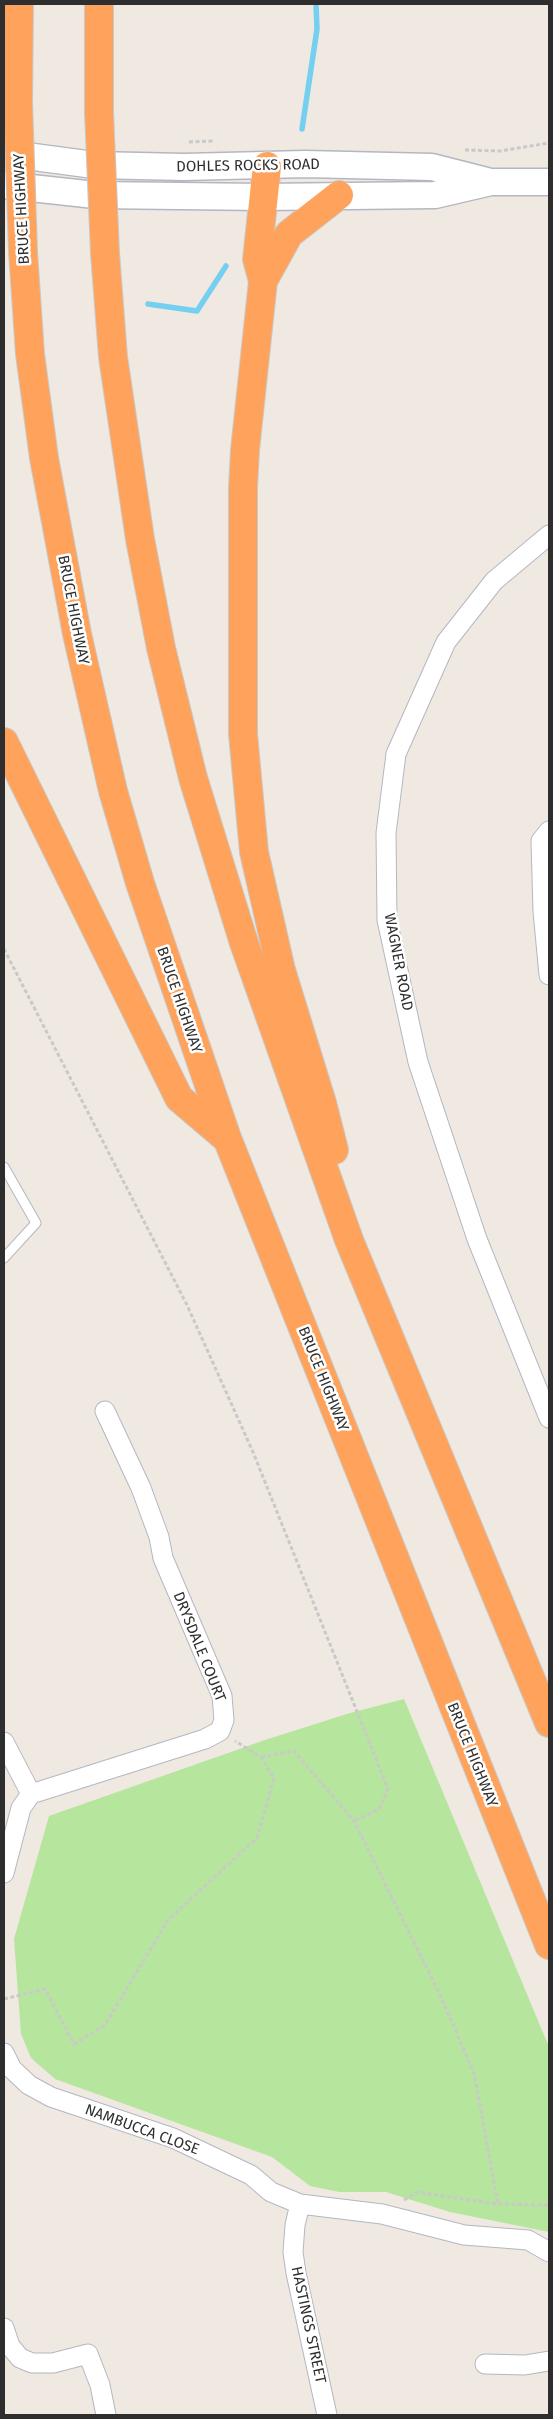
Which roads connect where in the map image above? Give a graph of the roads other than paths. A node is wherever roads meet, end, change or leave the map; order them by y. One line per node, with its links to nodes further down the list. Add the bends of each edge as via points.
1 (19, 4): 15 (highway, BRUCE HIGHWAY, bridge, via 18,102 23,252 30,354 44,458 77,634 113,791 140,882)
2 (99, 4): 17 (highway, bridge, via 99,112 113,357 140,539 161,648 191,768 244,943)
3 (4, 153): 4 (main road, DOHLES ROCKS ROAD, via 94,165)
4 (267, 166): 5 (main road, DOHLES ROCKS ROAD, via 432,167); 9 (highway)
5 (490, 182): 6 (main road, DOHLES ROCKS ROAD); 8 (main road, DOHLES ROCKS ROAD, via 435,195)
6 (549, 182)
7 (4, 185): 9 (main road, DOHLES ROCKS ROAD, via 95,195)
8 (339, 195): 9 (main road, DOHLES ROCKS ROAD); 10 (highway, via 288,234)
9 (263, 197): 10 (highway, via 257,259)
10 (263, 281): 17 (highway, via 243,488 243,734 249,809 254,852 281,970 340,1172)
11 (549, 535): 20 (street, WAGNER ROAD, via 494,582 446,642 396,754 386,833 387,920 418,1062 477,1239)
12 (4, 742): 15 (highway, via 179,1098)
13 (549, 831): 14 (street, via 541,841)
14 (549, 974)
15 (227, 1138): 25 (highway, BRUCE HIGHWAY)
16 (4, 1166): 18 (lane, via 36,1224)
17 (349, 1240): 21 (highway)
18 (4, 1258)
19 (105, 1411): 23 (street, DRYSDALE COURT, via 141,1488 163,1558 222,1696 224,1720 220,1731 205,1740)
20 (549, 1418)
21 (549, 1723)
22 (4, 1742): 23 (street)
23 (31, 1794): 24 (street, via 21,1808)
24 (4, 1873)
25 (549, 1945)
26 (6, 2065): 27 (street, NAMBUCCA CLOSE, via 29,2085 51,2098 173,2138 251,2175 271,2192)
27 (300, 2204): 28 (street, NAMBUCCA CLOSE, via 382,2214 464,2234 528,2240); 33 (street, HASTINGS STREET, via 295,2225 295,2266)
28 (549, 2252)
29 (4, 2328): 32 (street, via 10,2346 20,2358 32,2364 53,2364 88,2354 100,2385)
30 (549, 2361): 31 (street, via 525,2365)
31 (485, 2364)
32 (106, 2415)
33 (327, 2415)

